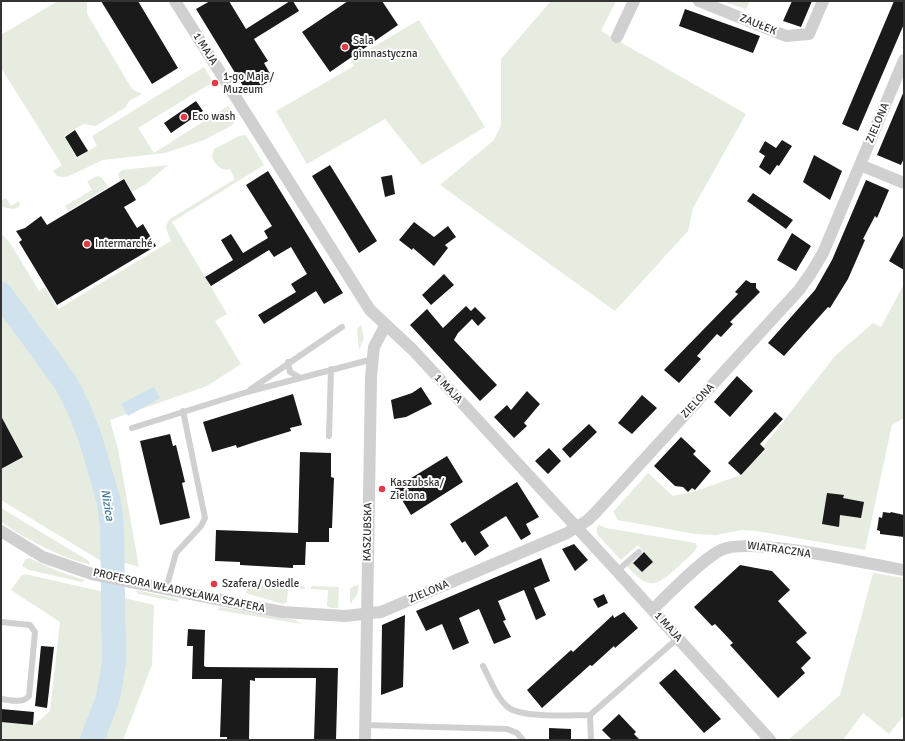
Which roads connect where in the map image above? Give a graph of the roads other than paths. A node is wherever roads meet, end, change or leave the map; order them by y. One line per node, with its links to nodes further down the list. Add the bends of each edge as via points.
1 (175, 1): 9 (street, 1 MAJA, via 362,300)
2 (634, 1): 5 (street)
3 (699, 1): 4 (street, ZAUŁEK, via 786,36 809,34)
4 (823, 1)
5 (617, 37)
6 (904, 60): 7 (street, ZIELONA)
7 (860, 165): 8 (street); 19 (street, ZIELONA, via 823,253 799,290 596,512)
8 (904, 183)
9 (385, 326): 11 (street, KASZUBSKA, via 374,347); 19 (street, 1 MAJA, via 413,350)
10 (342, 327): 12 (lane)
11 (373, 359): 13 (lane); 26 (street, KASZUBSKA)
12 (288, 362): 14 (lane, via 290,372); 15 (lane)
13 (331, 369): 14 (lane); 18 (lane)
14 (299, 377): 15 (lane)
15 (247, 392): 16 (lane)
16 (183, 411): 17 (lane); 24 (lane, via 205,518 202,526 176,553)
17 (132, 428)
18 (329, 436)
19 (576, 528): 23 (street, 1 MAJA); 26 (street, ZIELONA, via 387,609)
20 (1, 531): 24 (street, PROFESORA WŁADYSŁAWA SZAFERA, via 44,557 102,576)
21 (639, 552): 23 (lane)
22 (904, 570): 25 (street, WIATRACZNA, via 759,546 732,546 720,550 705,562)
23 (617, 571): 25 (street, 1 MAJA)
24 (166, 589): 26 (street, PROFESORA WŁADYSŁAWA SZAFERA, via 283,612)
25 (652, 610): 28 (street, 1 MAJA)
26 (366, 615): 32 (street, KASZUBSKA)
27 (1, 622): 30 (lane, via 30,625 35,632 29,696 22,701)
28 (678, 638): 31 (lane); 36 (street, 1 MAJA)
29 (482, 666): 31 (lane, via 501,699 508,707 520,713)
30 (1, 699)
31 (590, 715): 35 (lane)
32 (365, 725): 33 (street, KASZUBSKA); 34 (lane, via 507,729 517,733)
33 (365, 740)
34 (523, 740)
35 (591, 740)
36 (770, 740)

